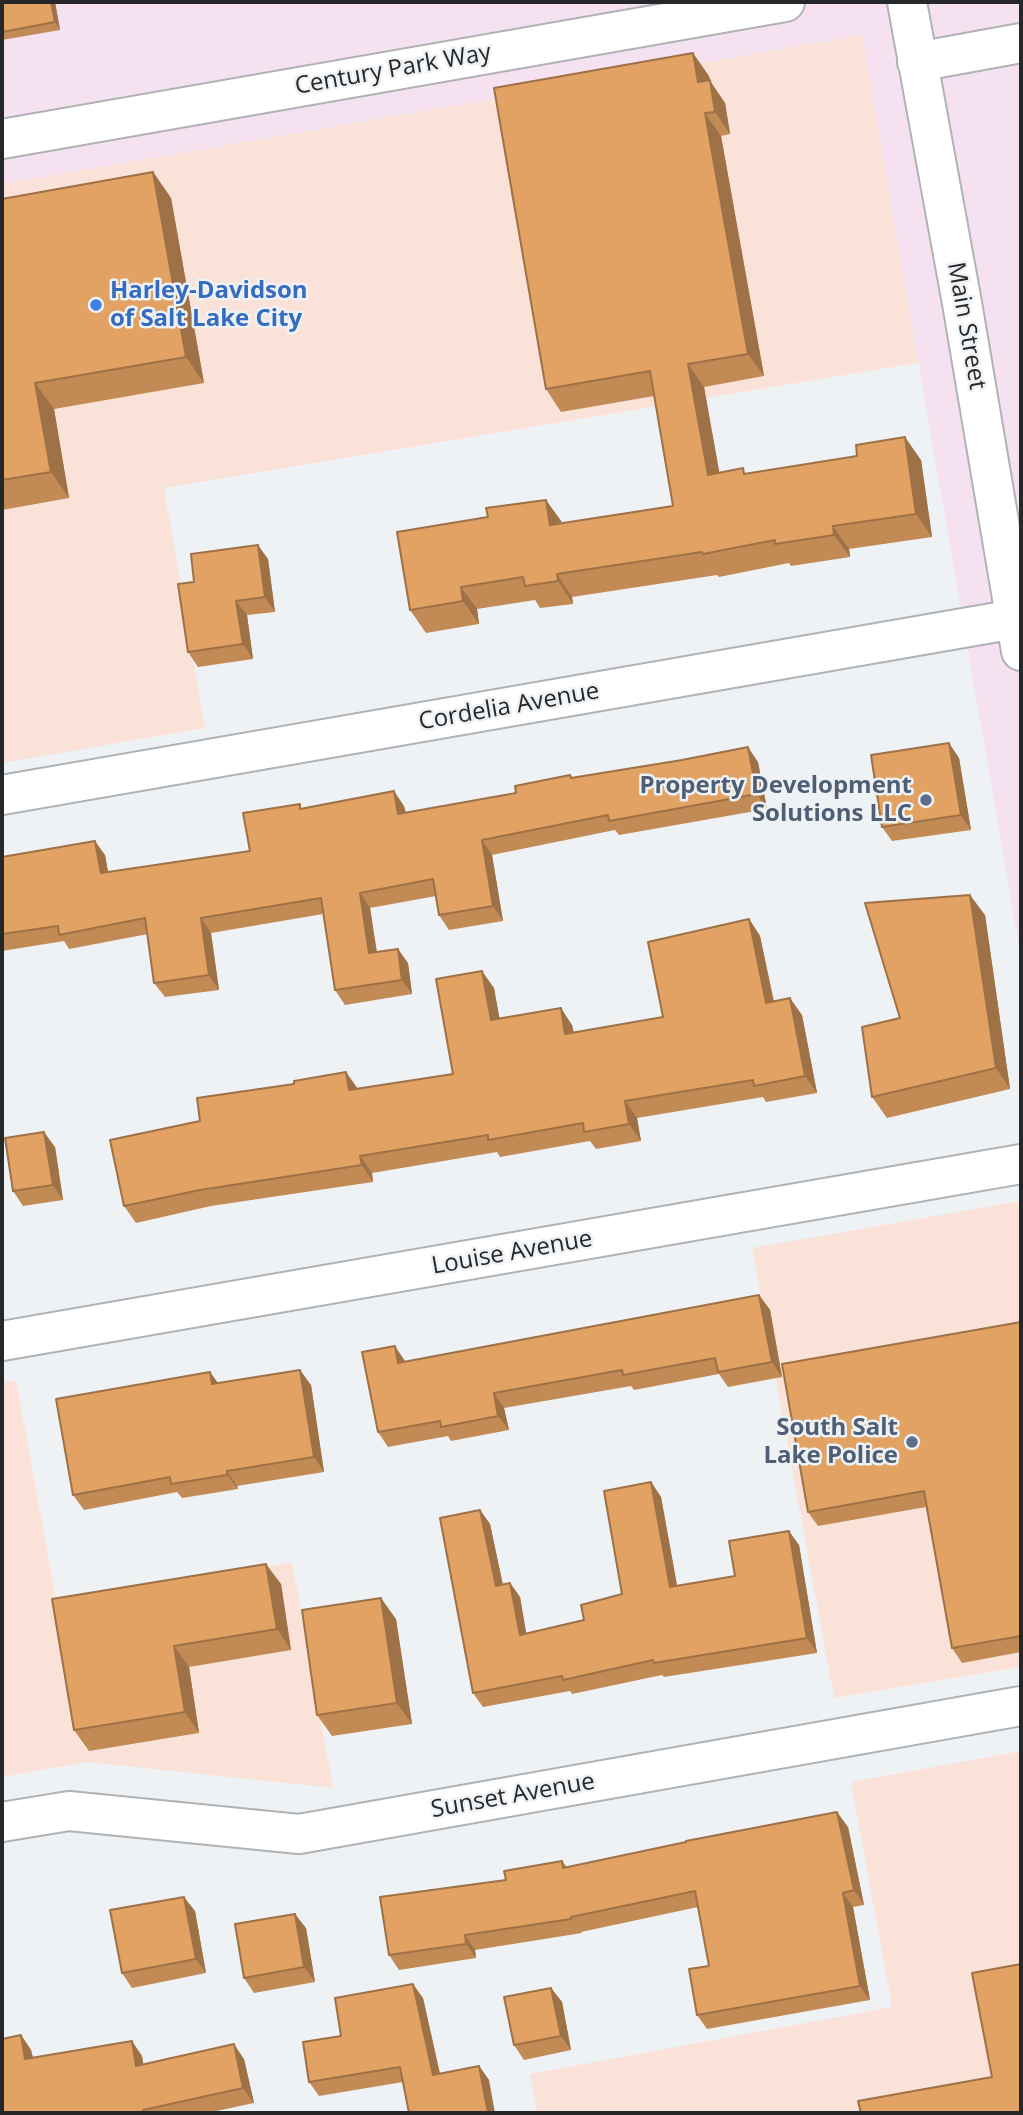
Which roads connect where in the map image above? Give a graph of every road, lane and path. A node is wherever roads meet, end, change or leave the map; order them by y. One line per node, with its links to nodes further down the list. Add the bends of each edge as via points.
1 (785, 2): 5 (street, Century Park Way)
2 (907, 2): 4 (street, Main Street)
3 (1021, 43): 4 (street)
4 (918, 62): 6 (street, Main Street)
5 (2, 139)
6 (1018, 635): 7 (street, Cordelia Avenue)
7 (2, 795)
8 (1021, 1164): 9 (street, Louise Avenue)
9 (2, 1341)
10 (1021, 1706): 11 (street, Sunset Avenue, via 299,1834 69,1811)
11 (2, 1822)

